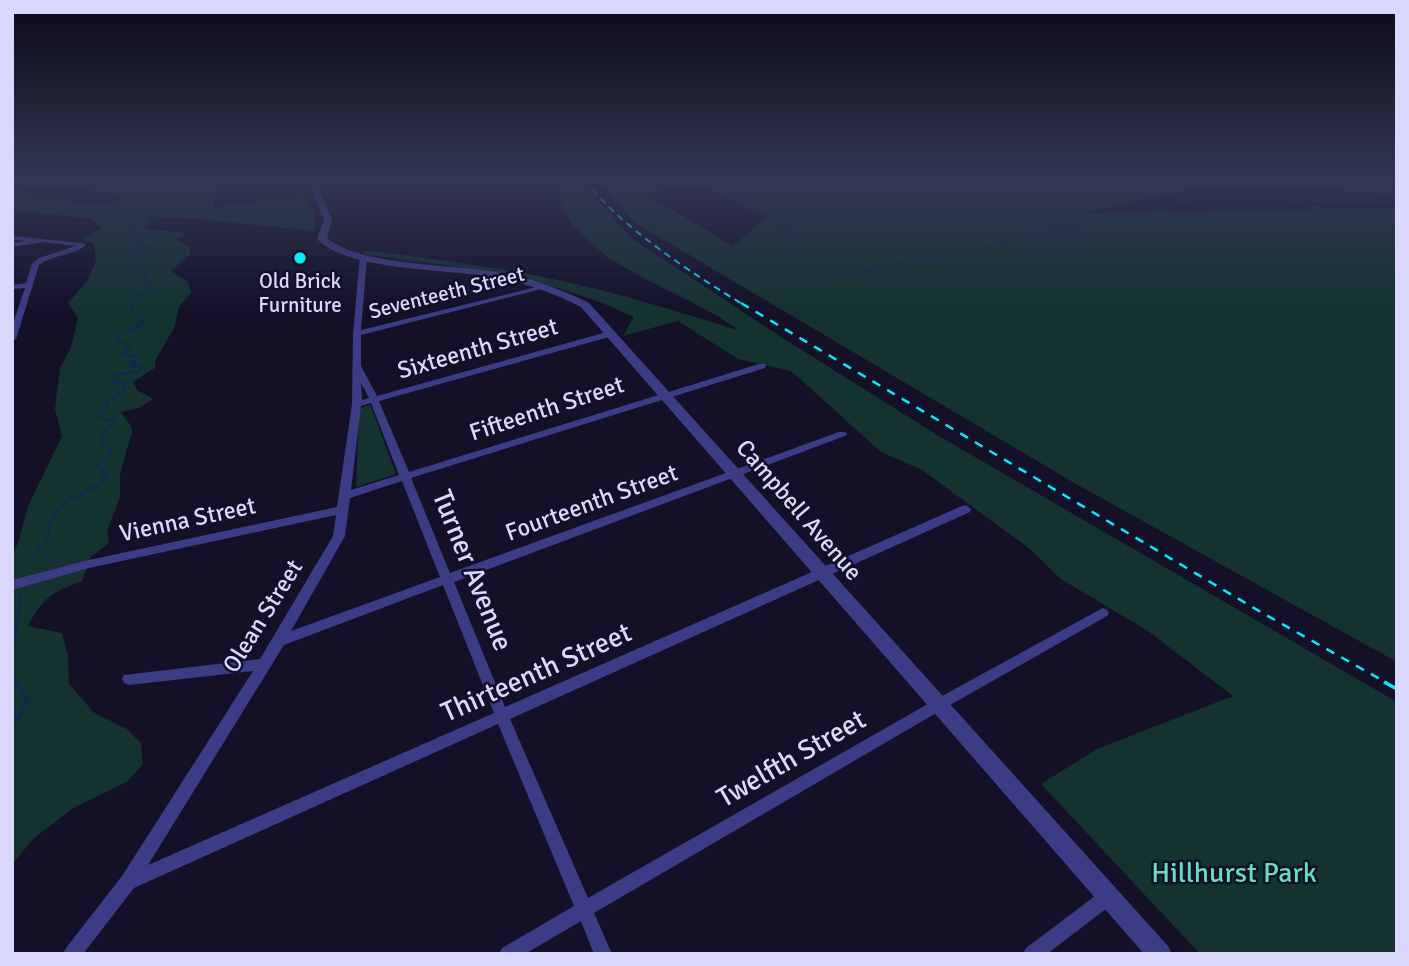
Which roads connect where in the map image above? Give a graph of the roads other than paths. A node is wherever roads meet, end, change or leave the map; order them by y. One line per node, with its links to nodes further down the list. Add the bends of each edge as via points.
1 (326, 225): 5 (street, Campbell Avenue, via 322,239 331,250)
2 (12, 238): 3 (street)
3 (43, 240): 4 (street); 6 (street, via 83,245 44,257 36,264)
4 (12, 245)
5 (363, 258): 8 (street, Campbell Avenue, via 495,274); 9 (street, Olean Street)
6 (29, 285): 7 (street); 11 (street)
7 (12, 286)
8 (545, 287): 9 (street, Seventeeth Street); 10 (street, Campbell Avenue, via 585,305)
9 (357, 334): 12 (street, Olean Street)
10 (610, 334): 14 (street, Campbell Avenue); 15 (street, Sixteenth Street)
11 (12, 339)
12 (356, 363): 15 (street, Turner Avenue); 16 (street, Olean Street)
13 (762, 366): 14 (street, Fifteenth Street)
14 (664, 395): 18 (street, Campbell Avenue); 19 (street, Fifteenth Street)
15 (374, 399): 16 (street, Sixteenth Street); 19 (street, Turner Avenue)
16 (357, 404): 20 (street, Olean Street)
17 (842, 434): 18 (street, Fourteenth Street)
18 (735, 474): 23 (street, Campbell Avenue); 24 (street, Fourteenth Street)
19 (407, 477): 20 (street, Fifteenth Street); 24 (street, Turner Avenue)
20 (346, 495): 22 (street, Olean Street)
21 (967, 509): 23 (street, Thirteenth Street)
22 (343, 510): 25 (street, Vienna Street); 27 (street, Olean Street, via 339,536)
23 (823, 573): 30 (street, Campbell Avenue); 31 (street, Thirteenth Street)
24 (448, 580): 27 (street, Fourteenth Street); 31 (street, Turner Avenue)
25 (12, 585)
26 (1103, 613): 30 (street, Twelfth Street)
27 (279, 641): 28 (street, Olean Street)
28 (261, 665): 29 (street); 32 (street, Olean Street)
29 (129, 679)
30 (938, 705): 33 (street, Campbell Avenue); 34 (street, Twelfth Street)
31 (502, 716): 32 (street, Thirteenth Street); 34 (street, Turner Avenue)
32 (128, 882): 35 (street, Olean Street)
33 (1109, 896): 38 (street); 39 (street, Campbell Avenue)
34 (585, 911): 36 (street, Twelfth Street); 37 (street, Turner Avenue)
35 (72, 954)
36 (508, 954)
37 (603, 954)
38 (1032, 954)
39 (1160, 954)

